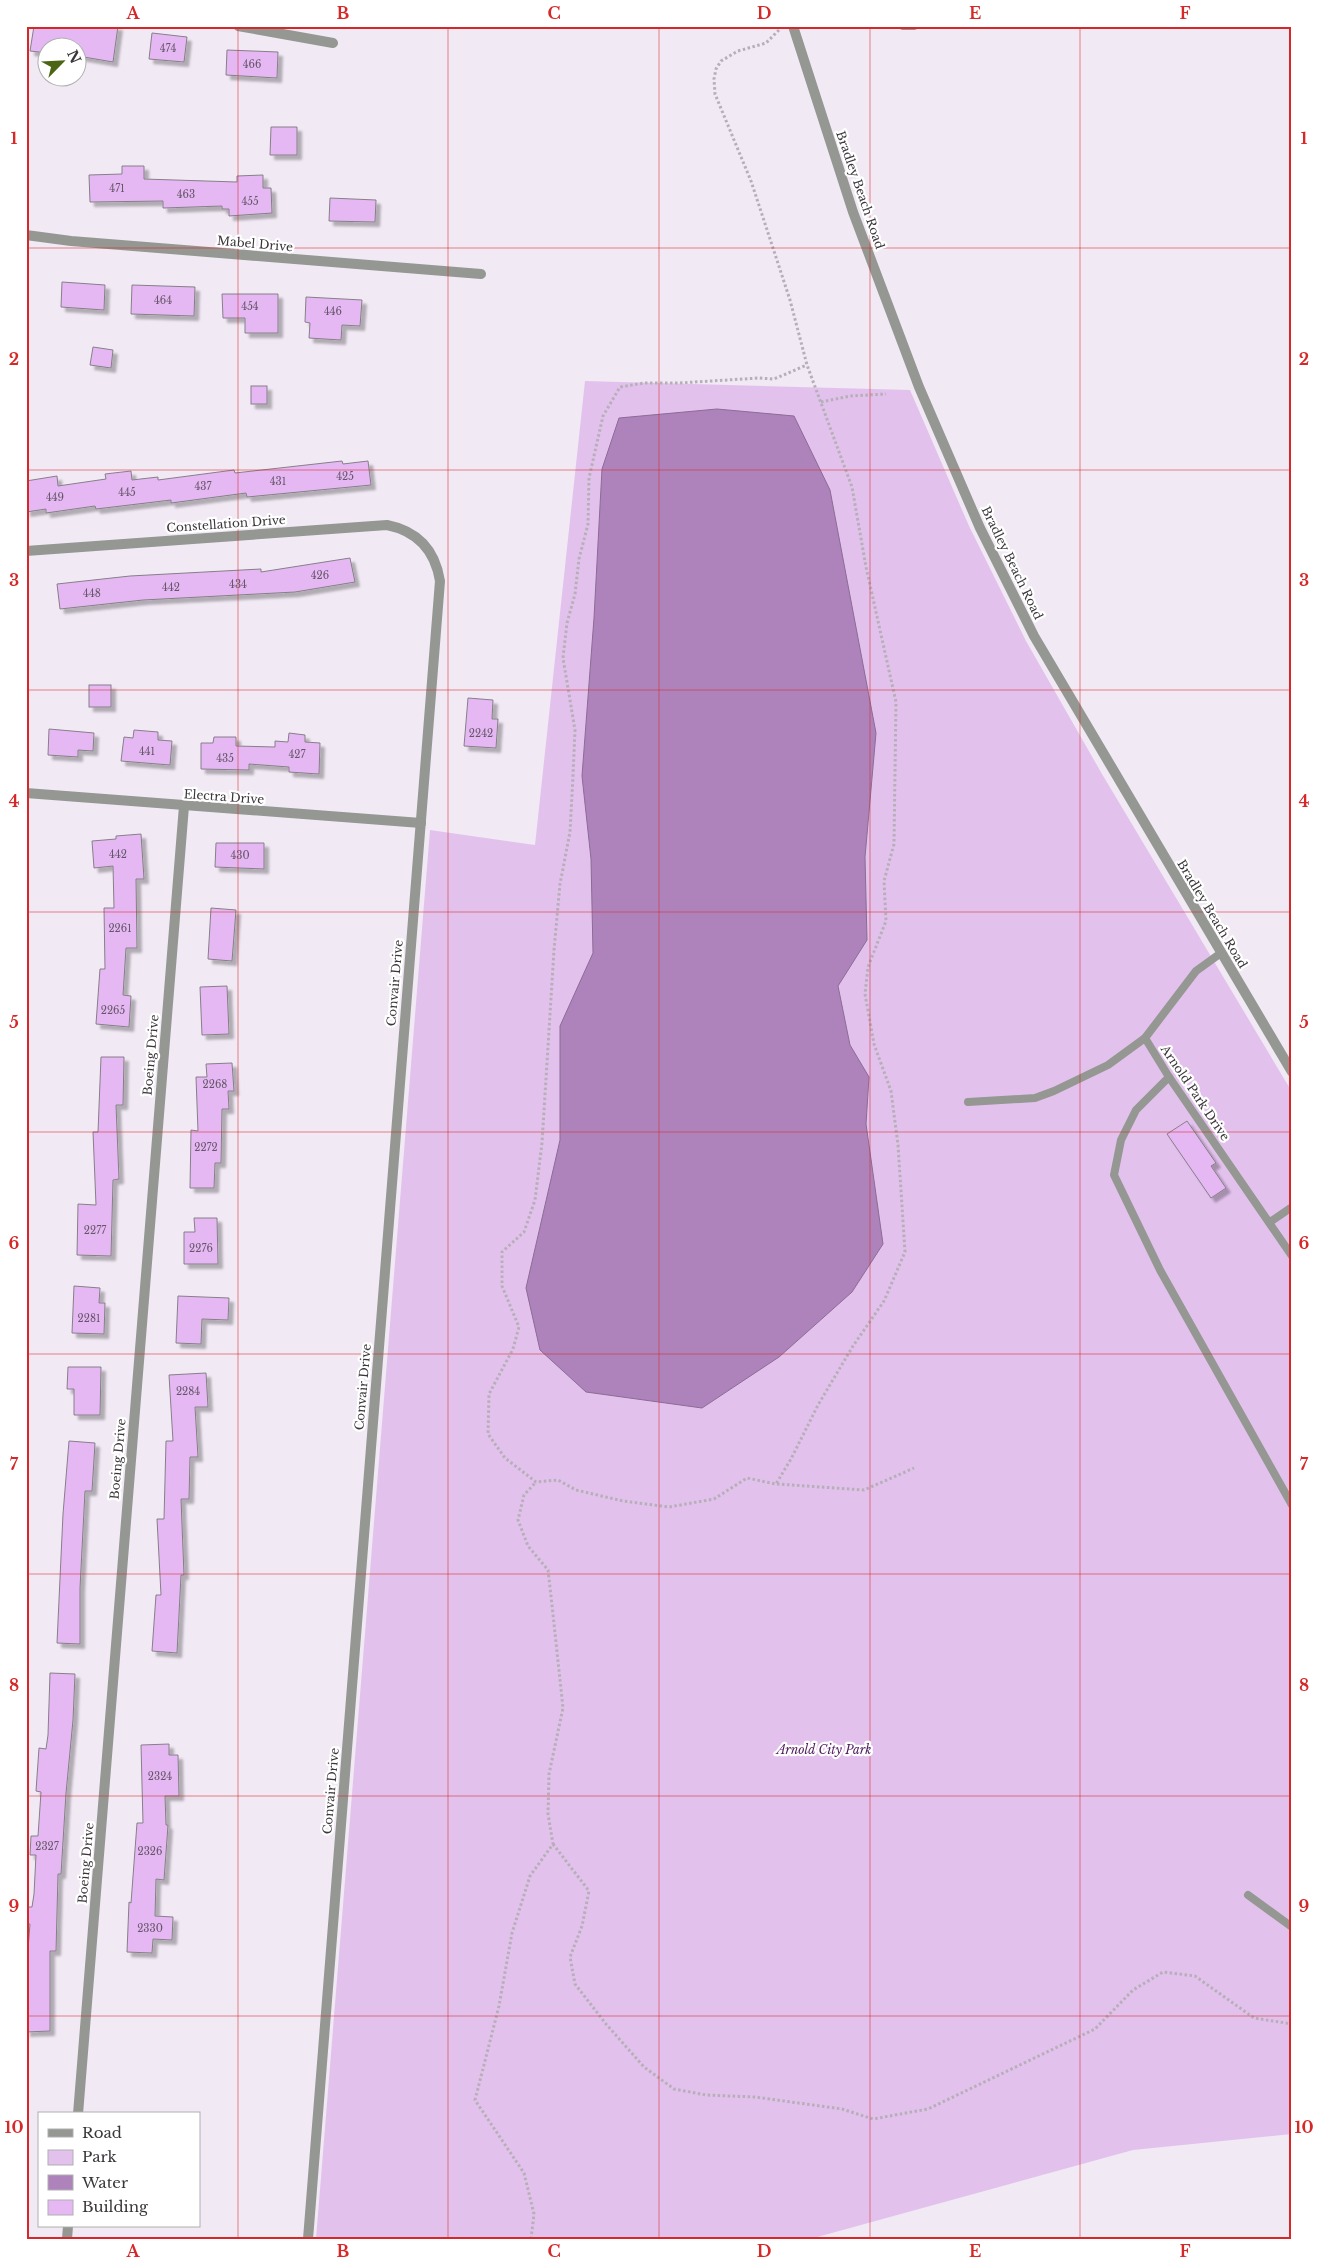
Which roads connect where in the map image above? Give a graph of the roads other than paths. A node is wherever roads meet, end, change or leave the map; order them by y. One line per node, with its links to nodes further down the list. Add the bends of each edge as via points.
1 (238, 26): 5 (street)
2 (793, 26): 13 (street, Bradley Beach Road, via 856,221 919,387 980,528 1034,636)
3 (903, 26): 4 (lane)
4 (914, 26)
5 (333, 43)
6 (26, 235): 7 (street, Mabel Drive)
7 (482, 274)
8 (423, 542): 9 (street, Constellation Drive, via 406,530 387,525); 12 (street, Convair Drive, via 435,560 440,581)
9 (26, 551)
10 (26, 793): 11 (street, Electra Drive)
11 (184, 806): 12 (street, Electra Drive); 24 (street, Boeing Drive)
12 (421, 823): 25 (street, Convair Drive)
13 (1221, 952): 14 (lane, Arnold Park Drive, via 1196,971); 15 (street, Bradley Beach Road)
14 (1145, 1038): 16 (lane, Arnold Park Drive); 17 (lane, via 1108,1065 1035,1098)
15 (1292, 1072)
16 (1169, 1077): 19 (lane, Arnold Park Drive); 21 (lane, via 1136,1110 1121,1140 1114,1174 1160,1270)
17 (968, 1102)
18 (1292, 1208): 19 (lane)
19 (1270, 1222): 20 (lane, Arnold Park Drive)
20 (1292, 1256)
21 (1292, 1505)
22 (1248, 1895): 23 (lane)
23 (1292, 1927)
24 (78, 2112)
25 (308, 2239)

